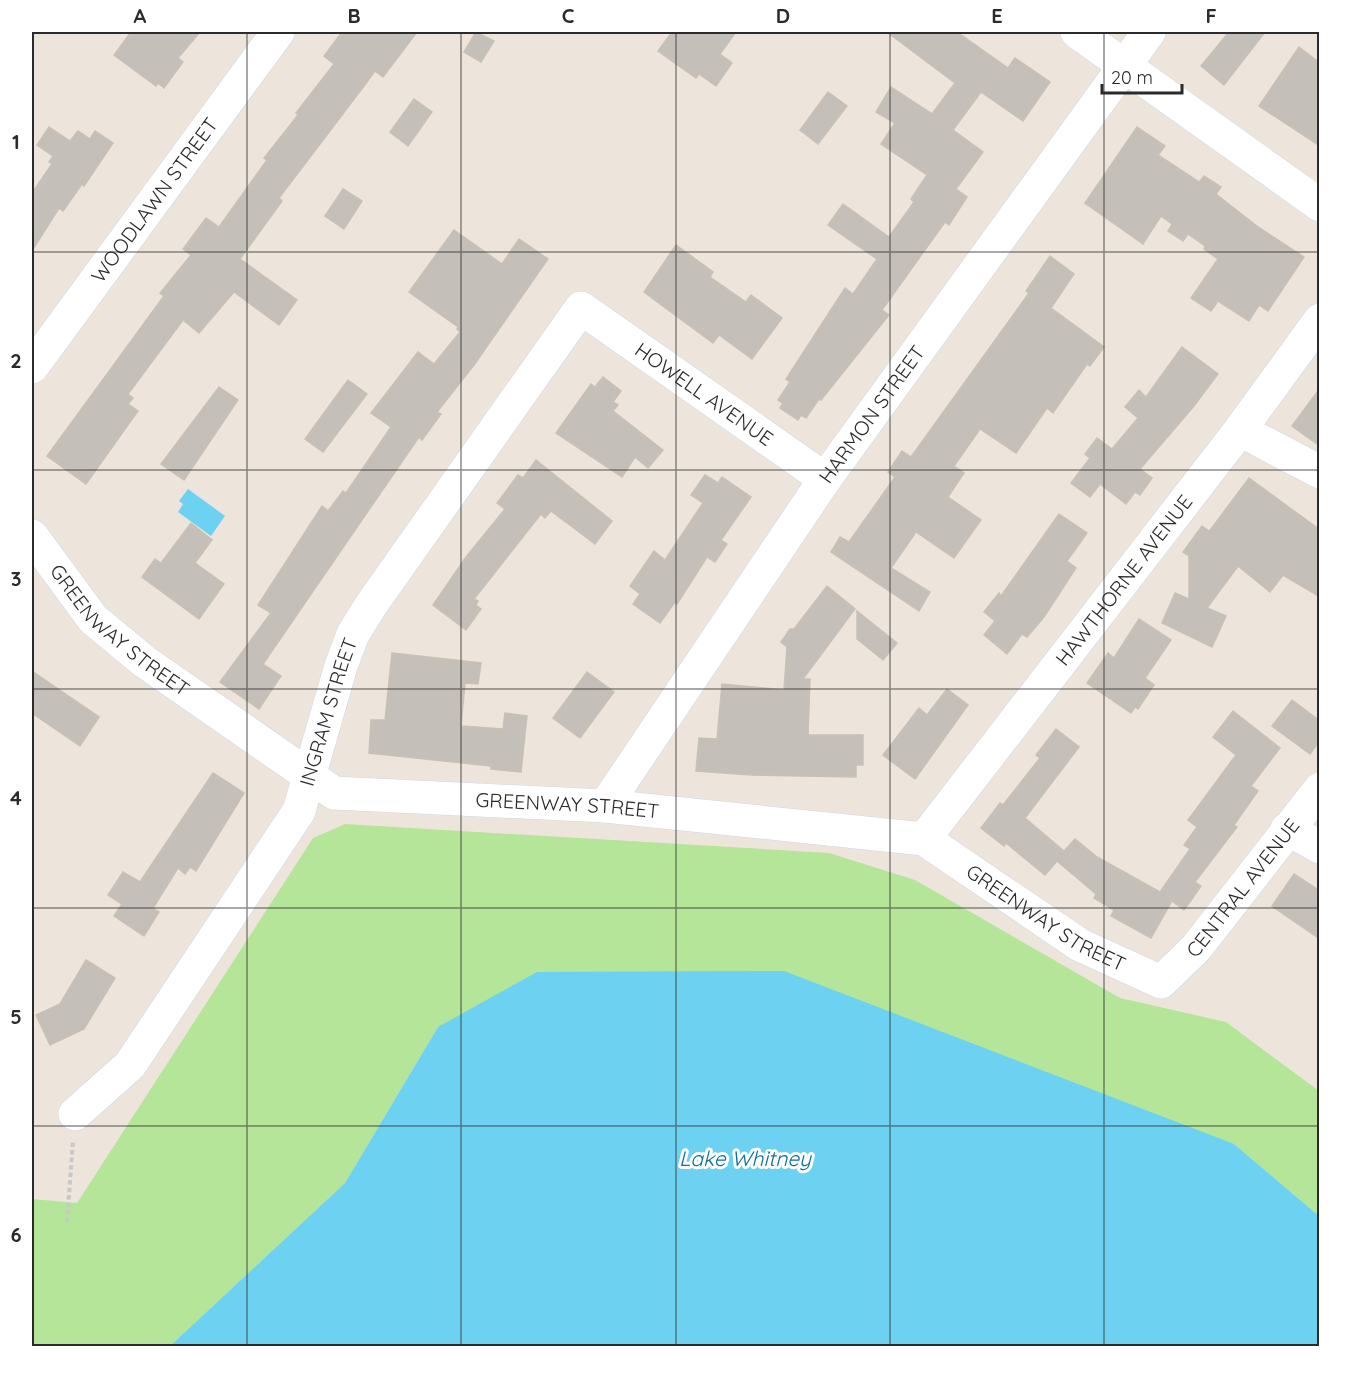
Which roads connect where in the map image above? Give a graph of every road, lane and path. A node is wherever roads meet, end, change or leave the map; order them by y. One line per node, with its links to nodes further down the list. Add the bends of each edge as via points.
1 (278, 32): 8 (street, WOODLAWN STREET)
2 (1077, 32): 4 (street)
3 (1149, 32): 4 (street, HARMON STREET)
4 (1124, 65): 5 (street); 11 (street, HARMON STREET)
5 (1320, 205)
6 (581, 308): 11 (street, HOWELL AVENUE); 13 (street, INGRAM STREET, via 353,634)
7 (1320, 320): 9 (street, HAWTHORNE AVENUE)
8 (32, 367)
9 (1240, 430): 10 (street); 17 (street, HAWTHORNE AVENUE)
10 (1320, 472)
11 (825, 479): 15 (street, HARMON STREET)
12 (32, 536): 13 (street, GREENWAY STREET, via 93,619 145,662)
13 (309, 778): 15 (street, GREENWAY STREET, via 334,793); 20 (street, INGRAM STREET, via 299,811 130,1065)
14 (1320, 789): 16 (street, CENTRAL AVENUE)
15 (605, 806): 17 (street, GREENWAY STREET)
16 (1287, 829): 18 (street); 19 (street, CENTRAL AVENUE, via 1197,948)
17 (924, 839): 19 (street, GREENWAY STREET, via 1080,945)
18 (1320, 847)
19 (1161, 982)
20 (75, 1114): 21 (path)
21 (67, 1222)

